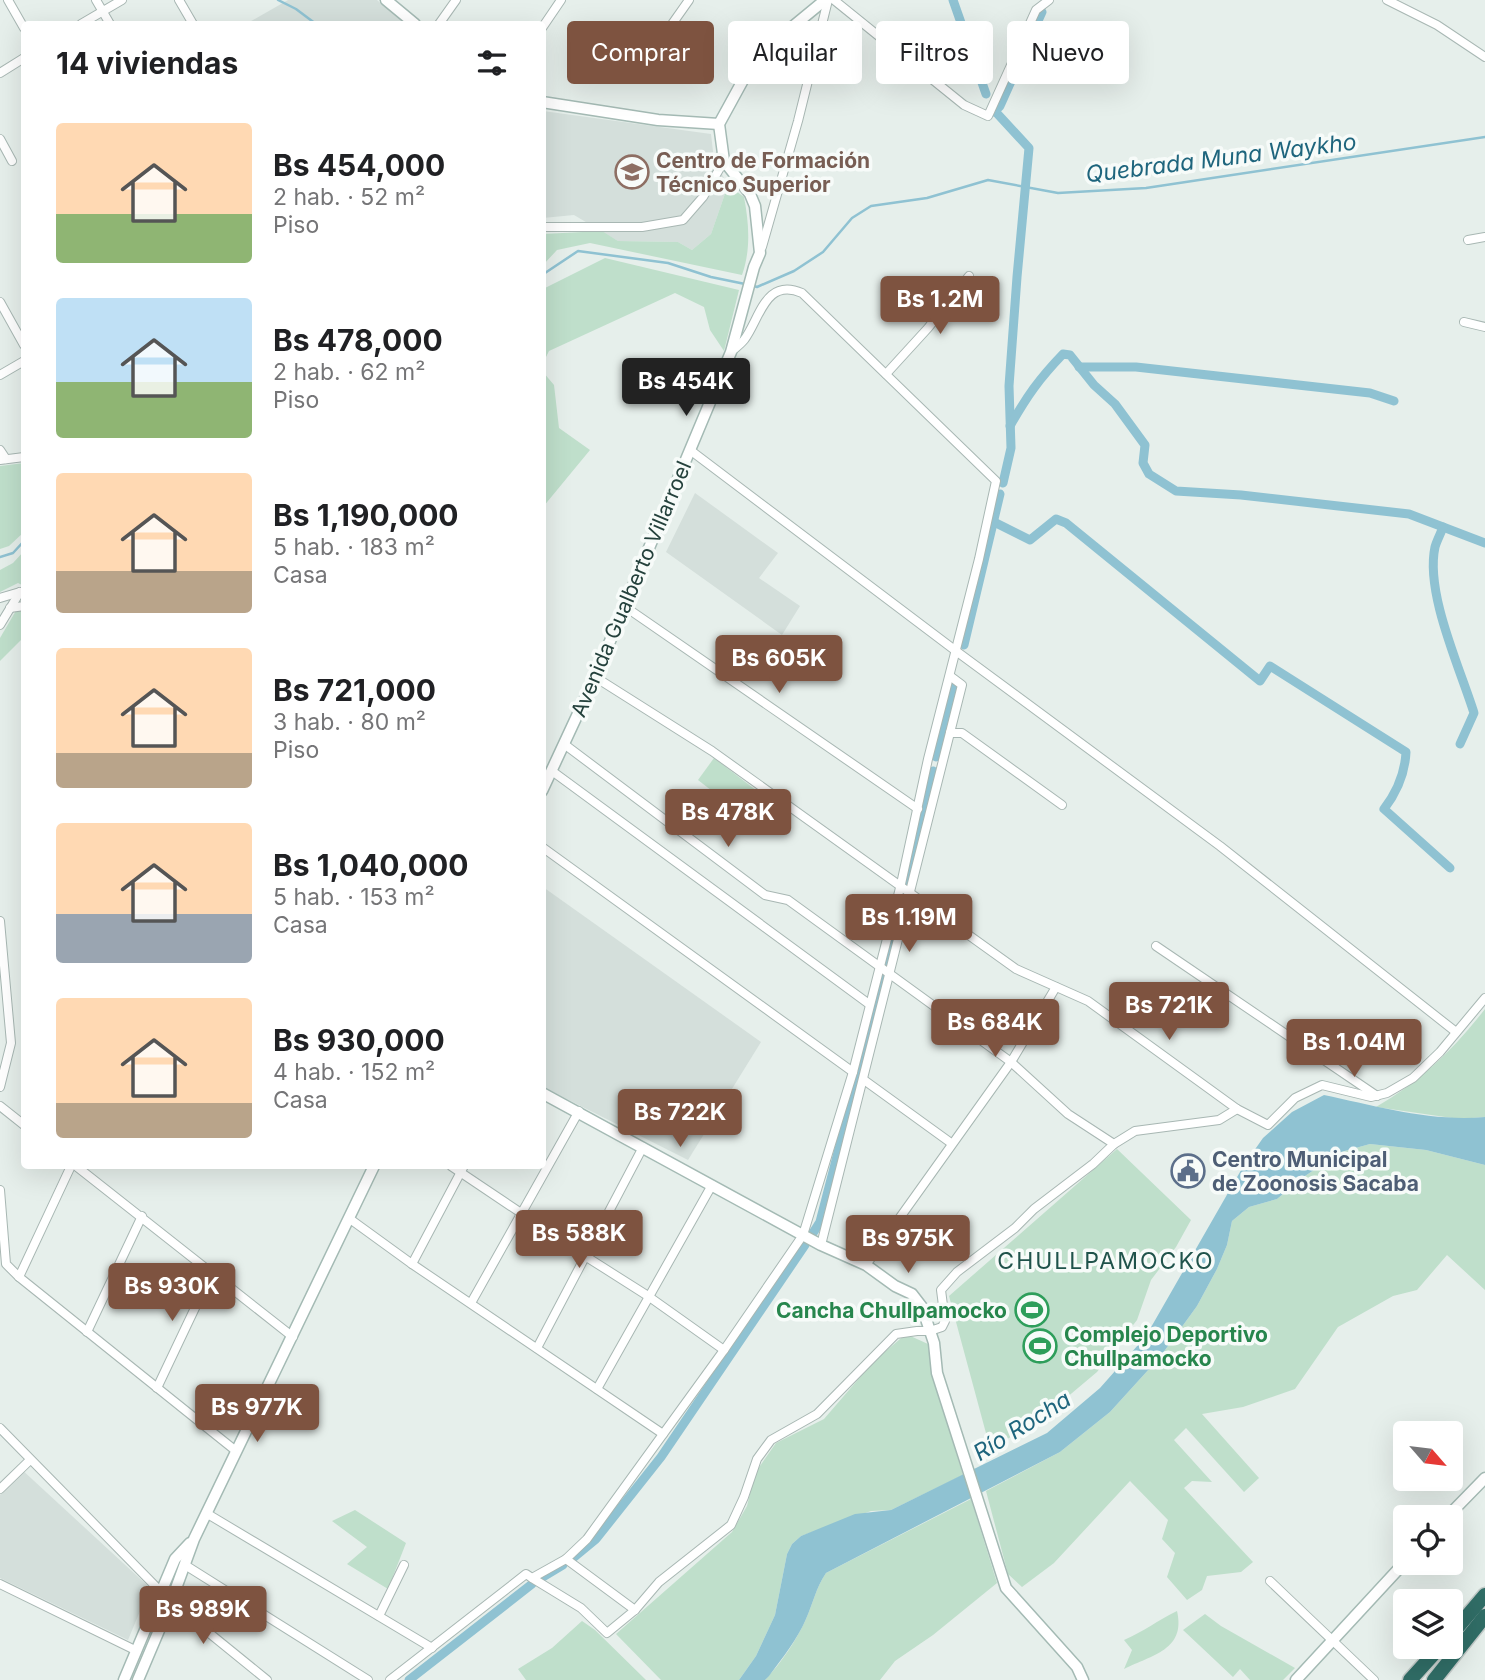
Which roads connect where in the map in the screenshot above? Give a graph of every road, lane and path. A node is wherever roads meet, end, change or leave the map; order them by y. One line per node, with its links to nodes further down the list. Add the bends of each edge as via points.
1 (8, 0): 21 (street)
2 (96, 0): 13 (street)
3 (122, 0): 13 (street)
4 (179, 0): 16 (street)
5 (386, 0): 17 (main road)
6 (456, 0): 18 (street)
7 (561, 0): 20 (street)
8 (689, 0): 19 (street)
9 (827, 0): 26 (main road, via 786,32 748,71); 33 (street)
10 (834, 0): 11 (street, via 964,105 988,116 1036,10)
11 (1049, 0)
12 (1387, 0): 22 (street)
13 (103, 12): 14 (street); 15 (street)
14 (86, 21)
15 (108, 21)
16 (191, 21)
17 (411, 21)
18 (441, 21)
19 (674, 21)
20 (546, 22)
21 (21, 23)
22 (1485, 57)
23 (21, 60): 24 (street)
24 (0, 73)
25 (546, 103): 26 (main road, via 658,120)
26 (719, 124): 29 (main road)
27 (0, 139): 28 (street)
28 (12, 161)
29 (724, 161): 30 (street, via 683,220 642,227); 33 (main road, via 755,206)
30 (546, 227)
31 (1485, 237): 32 (street)
32 (1468, 240)
33 (760, 253): 39 (main road, Avenida Gualberto Villarroel)
34 (969, 276): 41 (street)
35 (0, 302): 38 (street)
36 (1464, 322): 37 (street)
37 (1485, 327)
38 (21, 340)
39 (731, 352): 41 (street, via 744,340 769,297 793,289); 44 (main road, Avenida Gualberto Villarroel)
40 (21, 363): 42 (street)
41 (886, 374): 52 (street, via 996,481)
42 (0, 375)
43 (0, 450): 46 (street)
44 (690, 450): 49 (main road, Avenida Gualberto Villarroel); 52 (street)
45 (21, 457): 46 (street)
46 (3, 460)
47 (0, 598): 50 (street, via 20,592)
48 (21, 606): 50 (street)
49 (624, 606): 54 (main road, Avenida Gualberto Villarroel); 60 (street)
50 (10, 608): 51 (street)
51 (0, 625)
52 (956, 651): 53 (street); 71 (street, via 1220,845)
53 (950, 676): 55 (street, via 962,685); 60 (street)
54 (595, 677): 56 (main road, Avenida Gualberto Villarroel); 62 (street, via 712,751)
55 (950, 733): 59 (street, via 962,733); 63 (street)
56 (564, 744): 57 (main road, Avenida Gualberto Villarroel); 66 (street, via 765,895 788,900)
57 (552, 771): 58 (main road, Avenida Gualberto Villarroel); 70 (street)
58 (546, 783)
59 (1062, 805)
60 (918, 809): 62 (street)
61 (546, 850): 73 (street)
62 (901, 884): 63 (street); 66 (street)
63 (909, 893): 67 (street); 68 (street, via 1016,969)
64 (0, 921): 75 (street, via 11,1043)
65 (1156, 946): 77 (street)
66 (879, 967): 67 (street); 70 (street)
67 (888, 974): 72 (street); 74 (street)
68 (1056, 987): 72 (street); 79 (street, via 1088,1001)
69 (1485, 998): 71 (street)
70 (869, 1004): 73 (street)
71 (1456, 1032): 77 (street, via 1413,1077)
72 (1011, 1062): 82 (street); 83 (street, via 1068,1114)
73 (853, 1072): 95 (street)
74 (864, 1080): 82 (street); 96 (street)
75 (0, 1086)
76 (546, 1095): 80 (main road)
77 (1377, 1096): 79 (street, via 1322,1085 1294,1098 1268,1125)
78 (0, 1106): 81 (street)
79 (1237, 1109): 83 (street, via 1219,1120 1135,1131)
80 (579, 1111): 84 (main road); 92 (street)
81 (21, 1123)
82 (951, 1143): 99 (street)
83 (1114, 1144): 104 (street, via 957,1272 941,1290 945,1321)
84 (643, 1147): 89 (main road); 97 (street)
85 (73, 1169): 101 (street)
86 (78, 1169): 93 (street)
87 (373, 1169): 94 (main road)
88 (463, 1169): 92 (street); 98 (street)
89 (712, 1185): 95 (main road); 102 (street)
90 (0, 1190): 91 (street)
91 (1, 1210): 101 (street, via 6,1264)
92 (521, 1214): 97 (street); 103 (street)
93 (142, 1216): 100 (street); 105 (street)
94 (350, 1219): 98 (street); 106 (main road)
95 (803, 1235): 96 (main road); 108 (street)
96 (821, 1245): 99 (main road)
97 (585, 1256): 102 (street); 107 (street)
98 (412, 1264): 103 (street)
99 (866, 1265): 104 (main road, via 912,1294)
100 (212, 1272): 106 (street); 109 (street)
101 (19, 1277): 105 (street)
102 (649, 1296): 108 (street); 110 (street)
103 (471, 1303): 107 (street)
104 (930, 1331): 130 (street, via 896,1334 817,1414 771,1440 757,1459 731,1525 659,1582); 143 (main road, via 937,1374 1006,1588 1077,1667)
105 (87, 1332): 109 (street)
106 (293, 1337): 113 (main road)
107 (537, 1348): 110 (street)
108 (723, 1350): 112 (street)
109 (157, 1388): 113 (street)
110 (597, 1389): 112 (street)
111 (0, 1428): 114 (street)
112 (663, 1434): 120 (street, via 587,1539)
113 (236, 1451): 118 (main road)
114 (30, 1460): 116 (street); 127 (street)
115 (1485, 1478): 117 (main road)
116 (0, 1489)
117 (1459, 1505)
118 (206, 1513): 119 (main road); 131 (street)
119 (194, 1539): 121 (main road); 127 (main road, via 175,1559)
120 (566, 1559): 124 (street); 130 (street)
121 (185, 1565): 129 (main road); 141 (street)
122 (404, 1565): 131 (street)
123 (1393, 1575): 134 (main road)
124 (533, 1578): 130 (street, via 581,1608 607,1633); 135 (street, via 526,1574)
125 (1270, 1581): 134 (street)
126 (0, 1584): 136 (street)
127 (161, 1590): 129 (street); 136 (main road)
128 (1485, 1595): 132 (highway)
129 (171, 1602): 139 (main road); 140 (street)
130 (635, 1610)
131 (379, 1616): 135 (street)
132 (1463, 1621)
133 (1483, 1625): 147 (highway)
134 (1332, 1641): 144 (main road); 145 (street)
135 (432, 1648): 142 (street)
136 (137, 1651): 138 (main road)
137 (1429, 1659): 146 (highway)
138 (124, 1680)
139 (138, 1680)
140 (267, 1680)
141 (368, 1680)
142 (390, 1680)
143 (1083, 1680)
144 (1296, 1680)
145 (1374, 1680)
146 (1410, 1680)
147 (1434, 1680)

